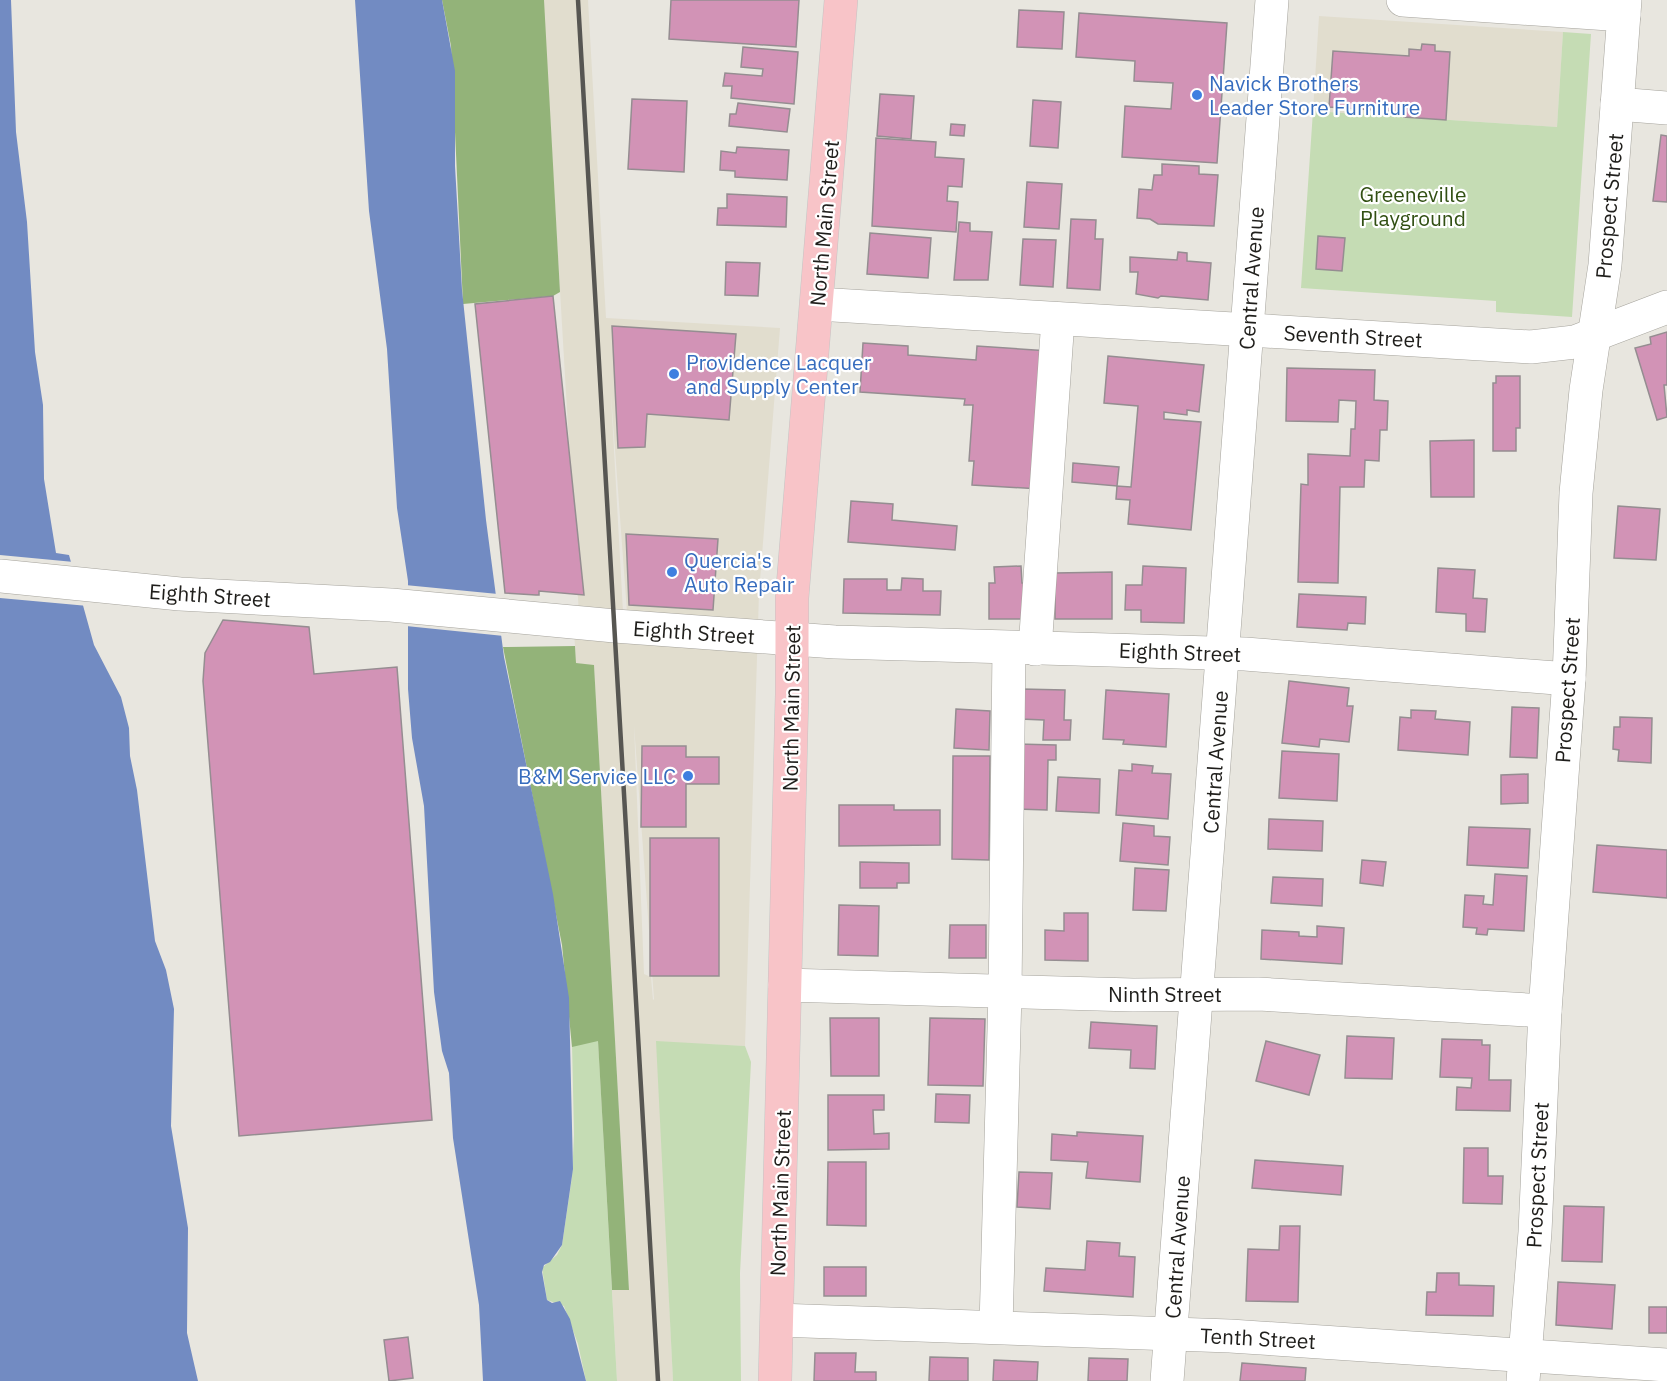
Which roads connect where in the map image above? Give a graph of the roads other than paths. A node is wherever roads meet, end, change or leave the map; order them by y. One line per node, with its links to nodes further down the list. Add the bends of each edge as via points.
1 (841, 0): 7 (main road, North Main Street)
2 (1272, 0): 10 (street, Central Avenue)
3 (1403, 0): 4 (street)
4 (1624, 7): 5 (street, Prospect Street)
5 (1617, 104): 6 (street); 11 (street, Prospect Street, via 1605,265)
6 (1667, 108)
7 (817, 304): 9 (street, Seventh Street); 13 (main road, North Main Street, via 795,557)
8 (1667, 307): 11 (street, Seventh Street)
9 (1058, 319): 10 (street, Seventh Street); 14 (street)
10 (1247, 330): 11 (street, Seventh Street, via 1531,347 1564,344); 15 (street, Central Avenue)
11 (1595, 335): 16 (street, Prospect Street, via 1576,493)
12 (0, 576): 13 (street, Eighth Street, via 180,594 405,606)
13 (792, 639): 14 (street, Eighth Street); 17 (main road, North Main Street)
14 (1022, 649): 15 (street, Eighth Street); 18 (street)
15 (1224, 653): 16 (street, Eighth Street); 19 (street, Central Avenue)
16 (1569, 678): 20 (street, Prospect Street)
17 (785, 986): 18 (street, Ninth Street); 21 (main road, North Main Street)
18 (1005, 992): 19 (street, Ninth Street); 22 (street)
19 (1197, 994): 20 (street, Ninth Street); 23 (street, Central Avenue)
20 (1545, 1011): 25 (street, Prospect Street)
21 (777, 1320): 22 (street, Tenth Street); 26 (main road, North Main Street)
22 (996, 1328): 23 (street, Tenth Street)
23 (1171, 1334): 25 (street, Tenth Street); 27 (street, Central Avenue)
24 (1667, 1365): 25 (street, Tenth Street)
25 (1524, 1368)
26 (775, 1381)
27 (1167, 1381)

